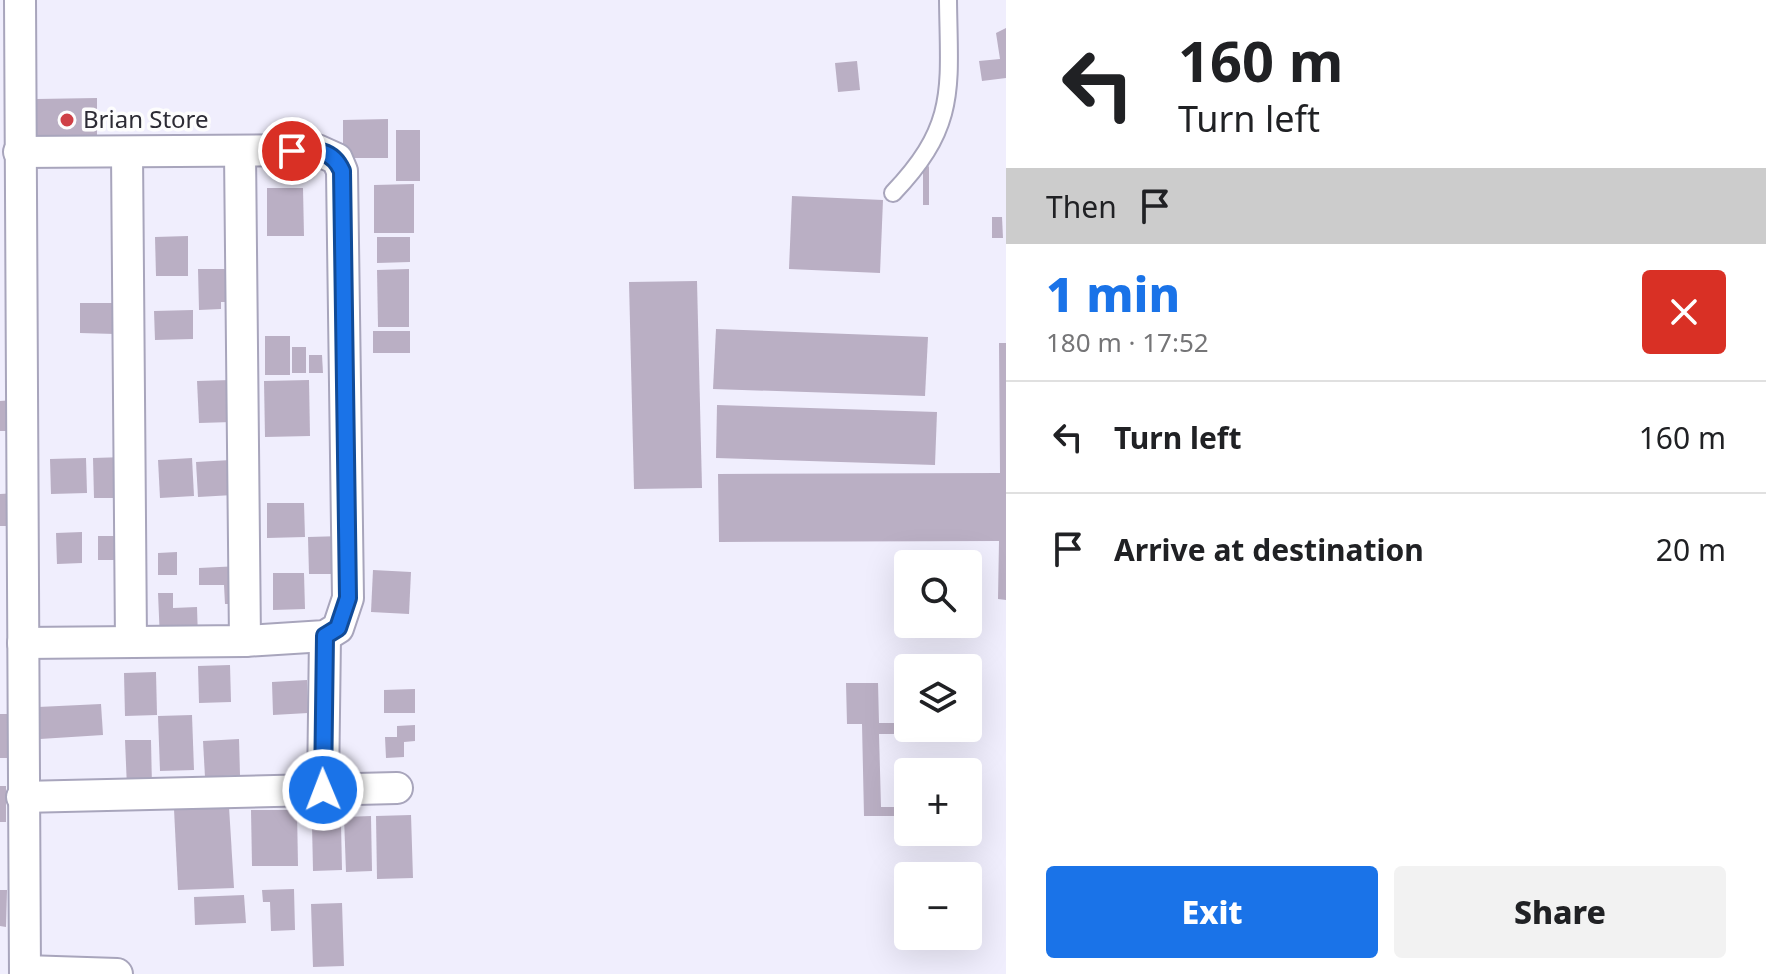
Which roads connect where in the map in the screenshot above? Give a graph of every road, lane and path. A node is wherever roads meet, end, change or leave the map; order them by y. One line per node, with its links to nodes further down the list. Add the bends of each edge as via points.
1 (20, 0): 3 (street)
2 (948, 0): 6 (lane, via 949,86 941,128 922,162)
3 (13, 145): 5 (street); 7 (street)
4 (240, 152): 5 (street); 11 (street, via 317,150 337,159 342,171 348,598 338,628); 12 (street)
5 (127, 153): 13 (street)
6 (893, 193)
7 (10, 239): 8 (street)
8 (11, 339): 9 (street)
9 (11, 436): 10 (street)
10 (12, 554): 14 (street)
11 (325, 636): 12 (street); 17 (street)
12 (245, 641): 13 (street)
13 (131, 642): 14 (street)
14 (23, 643): 15 (street)
15 (11, 762): 18 (street)
16 (397, 788): 17 (street)
17 (323, 790): 18 (street)
18 (22, 797): 19 (street)
19 (25, 973): 20 (street)
20 (117, 974)

